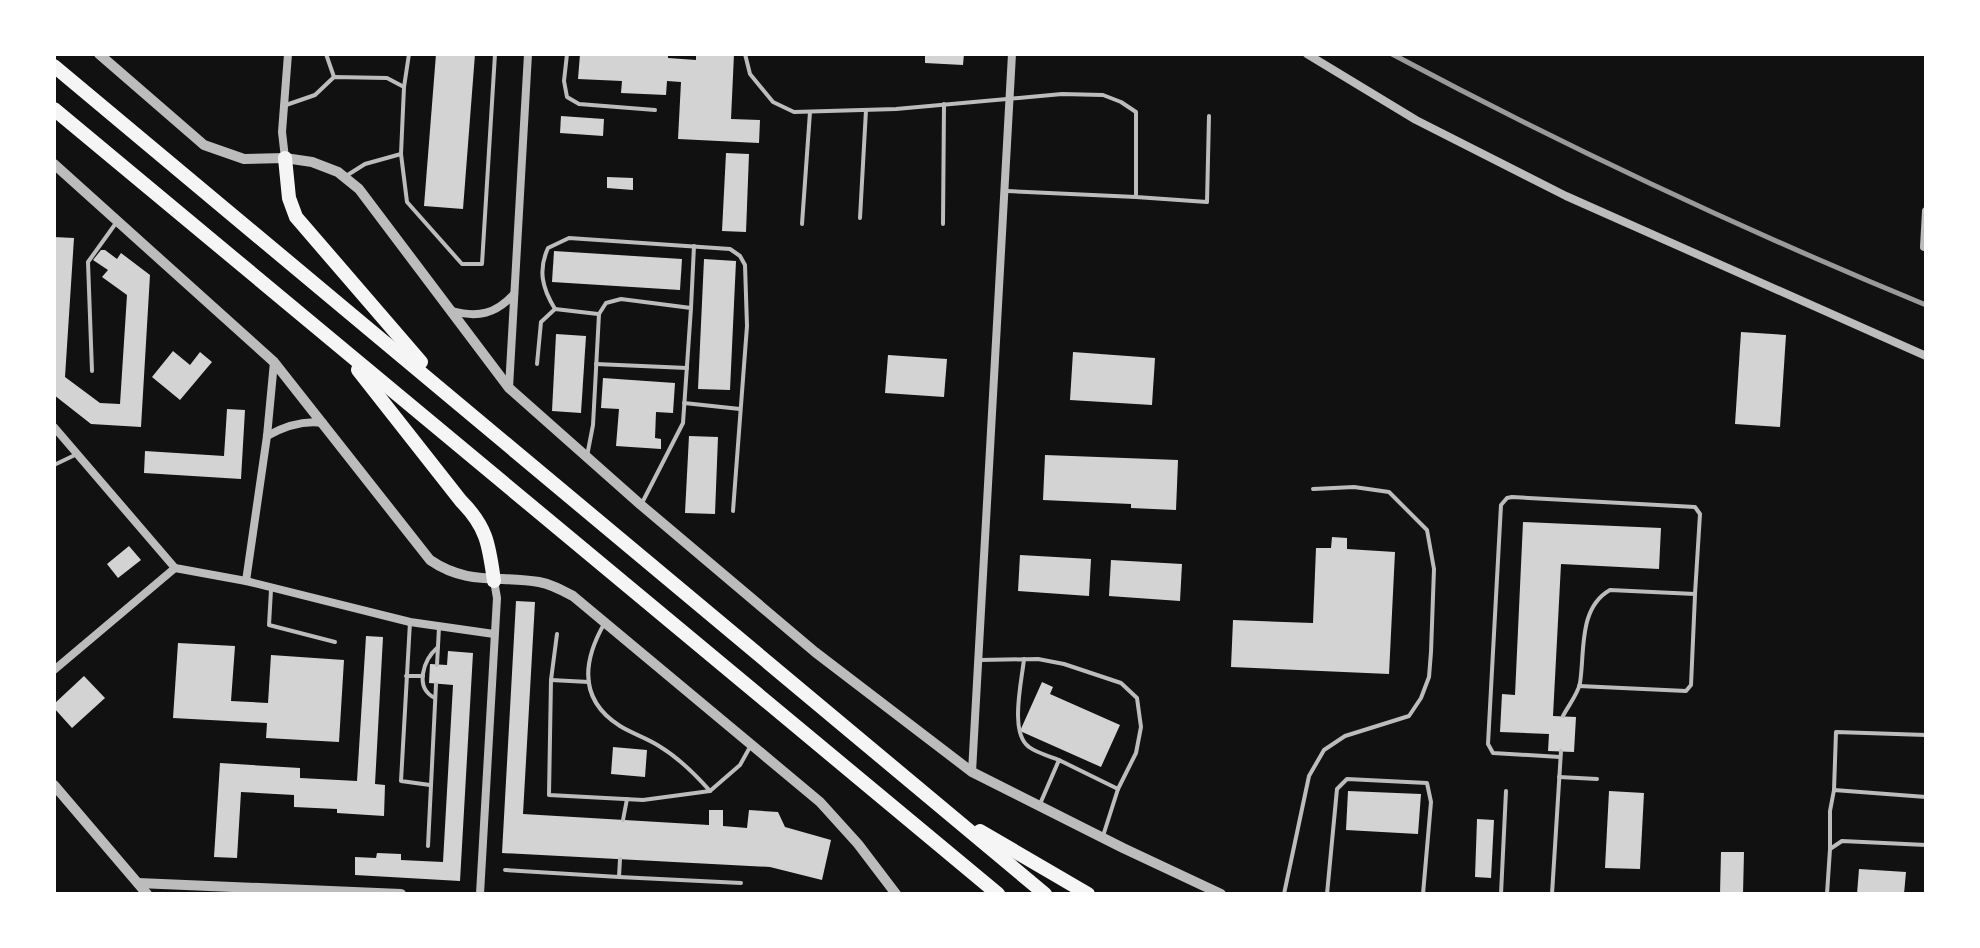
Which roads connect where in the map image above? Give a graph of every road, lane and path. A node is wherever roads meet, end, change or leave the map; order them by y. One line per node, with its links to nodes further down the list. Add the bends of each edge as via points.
1 (99, 54): 23 (street, via 204,145 244,159)
2 (288, 54): 16 (street)
3 (326, 54): 12 (lane)
4 (409, 54): 13 (lane)
5 (495, 54): 22 (lane, via 482,264 462,264 407,202)
6 (528, 54): 35 (street)
7 (567, 54): 18 (lane, via 567,97 579,104)
8 (745, 54): 20 (lane, via 750,74 773,102 794,112)
9 (1012, 54): 14 (street)
10 (1307, 54): 41 (street, via 1416,120 1566,196)
11 (54, 66): 48 (highway)
12 (334, 77): 13 (lane, via 387,78); 16 (lane, via 315,95)
13 (404, 87): 22 (lane)
14 (1008, 101): 15 (lane); 26 (street); 27 (lane, via 1103,95 1136,112)
15 (944, 104): 19 (lane); 32 (lane)
16 (283, 106): 23 (street)
17 (54, 109): 40 (highway)
18 (655, 110)
19 (866, 110): 20 (lane); 29 (lane)
20 (810, 112): 31 (lane)
21 (1209, 116): 27 (lane, via 1207,202)
22 (401, 154): 25 (lane, via 365,164)
23 (285, 158): 25 (street, via 312,162); 48 (highway, via 296,217)
24 (54, 164): 30 (street)
25 (344, 177): 38 (street, via 359,189)
26 (1003, 191): 27 (lane); 73 (street)
27 (1136, 197)
28 (1926, 211): 34 (street)
29 (860, 218)
30 (118, 222): 42 (street); 46 (lane, via 88,262)
31 (802, 224)
32 (943, 224)
33 (694, 246): 36 (lane); 37 (lane, via 569,238 557,242 548,248 541,273 544,292); 50 (lane, via 730,249 745,265 747,326)
34 (1924, 247)
35 (515, 293): 38 (street, via 488,314); 47 (street)
36 (691, 308): 39 (lane, via 621,299 606,303); 45 (lane)
37 (555, 309): 39 (lane); 43 (lane, via 541,322)
38 (452, 311): 47 (street)
39 (599, 314): 44 (lane)
40 (341, 347): 62 (highway, via 475,515 487,536); 116 (highway)
41 (1926, 356)
42 (274, 362): 51 (street); 53 (street)
43 (537, 364)
44 (596, 364): 45 (lane); 55 (lane)
45 (687, 368): 49 (lane)
46 (92, 371)
47 (509, 388): 55 (street)
48 (450, 395): 101 (highway)
49 (684, 403): 50 (lane); 58 (lane, via 683,423)
50 (740, 409): 59 (lane)
51 (324, 423): 53 (street, via 307,421); 62 (street, via 430,560 451,572)
52 (54, 427): 54 (street)
53 (267, 436): 61 (street)
54 (77, 454): 56 (lane); 60 (street)
55 (587, 458): 58 (street)
56 (54, 465)
57 (1313, 489): 120 (lane, via 1389,492 1427,530 1434,569 1431,652 1429,677 1409,716 1345,736 1324,750 1309,776)
58 (641, 505): 89 (street, via 815,652)
59 (733, 511)
60 (175, 568): 61 (street); 75 (street)
61 (246, 581): 63 (street)
62 (494, 581): 66 (street, via 556,587); 68 (street)
63 (271, 587): 65 (street); 70 (lane, via 269,625)
64 (1695, 594): 81 (lane, via 1605,592 1584,626); 81 (lane, via 1689,689 1683,693); 90 (lane, via 1700,514 1695,507 1512,497 1501,505 1488,744 1493,753 1561,754)
65 (410, 622): 67 (street); 76 (lane)
66 (605, 622): 79 (lane, via 591,648); 87 (street)
67 (439, 626): 68 (street); 71 (lane)
68 (494, 634): 114 (street)
69 (557, 634): 78 (lane)
70 (335, 642)
71 (438, 647): 74 (lane); 77 (lane, via 425,662)
72 (1024, 659): 73 (lane); 88 (lane, via 1017,722 1022,738 1027,746); 94 (lane, via 1064,664 1121,683 1137,698 1141,727 1136,753)
73 (978, 660): 89 (street)
74 (437, 665)
75 (54, 670)
76 (406, 676): 77 (lane); 93 (lane, via 401,781)
77 (423, 676): 82 (lane, via 423,689)
78 (551, 680): 79 (lane); 99 (lane, via 549,795)
79 (589, 682): 96 (lane, via 600,711 660,747)
80 (436, 684): 82 (lane)
81 (1579, 686): 83 (lane)
82 (435, 698): 93 (lane)
83 (1563, 716)
84 (54, 728): 86 (lane)
85 (1926, 735): 95 (lane, via 1836,732)
86 (54, 741)
87 (751, 745): 96 (lane, via 740,765); 115 (street, via 820,802)
88 (1059, 760): 94 (lane); 100 (lane)
89 (972, 772): 100 (street)
90 (1559, 777): 91 (lane); 124 (lane)
91 (1597, 779)
92 (54, 785): 110 (street)
93 (430, 785): 105 (lane)
94 (1118, 789): 103 (lane)
95 (1834, 790): 98 (lane); 106 (lane)
96 (710, 791): 99 (lane)
97 (1506, 791): 123 (lane)
98 (1926, 797)
99 (627, 799): 102 (lane)
100 (1039, 806): 103 (street)
101 (946, 811): 117 (highway); 118 (highway)
102 (623, 820)
103 (1102, 838): 119 (street)
104 (1926, 845): 106 (lane, via 1842,841)
105 (428, 846)
106 (1830, 849): 125 (lane)
107 (620, 859): 109 (lane)
108 (505, 870): 109 (lane)
109 (619, 877): 111 (lane)
110 (138, 883): 112 (street); 113 (street)
111 (741, 883)
112 (147, 894)
113 (401, 894)
114 (480, 894)
115 (896, 894)
116 (997, 894)
117 (1045, 894)
118 (1088, 894)
119 (1221, 894)
120 (1284, 894)
121 (1327, 894): 122 (lane, via 1337,789 1347,779 1427,783 1431,802)
122 (1423, 894)
123 (1501, 894)
124 (1552, 894)
125 (1827, 894)

